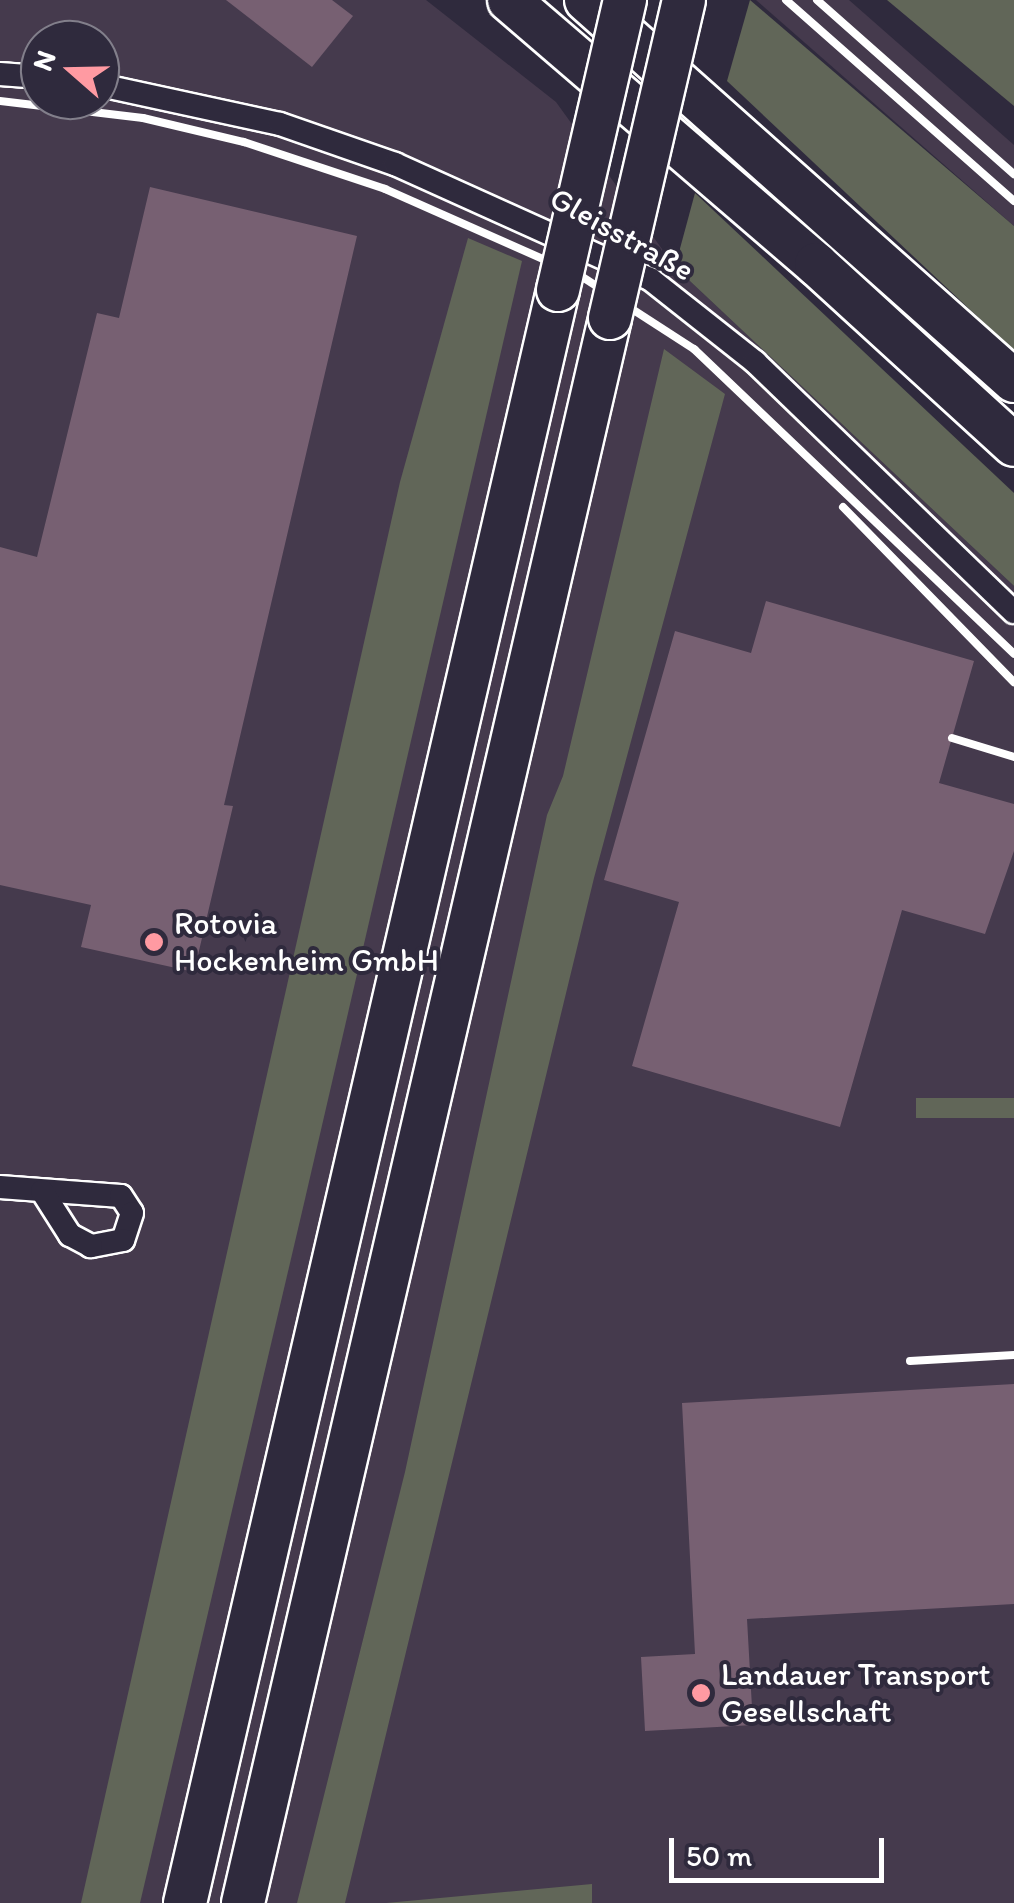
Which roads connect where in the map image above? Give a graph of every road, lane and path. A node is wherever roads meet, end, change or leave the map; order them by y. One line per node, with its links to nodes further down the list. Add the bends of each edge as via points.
1 (510, 0): 9 (highway, via 816,264)
2 (586, 0): 8 (highway)
3 (626, 0): 13 (highway, bridge)
4 (684, 0): 7 (highway, bridge)
5 (711, 0): 7 (highway, bridge, via 682,97)
6 (120, 90): 10 (street, Gleisstraße, via 280,124 396,164 650,279 755,362)
7 (638, 194): 14 (highway, bridge)
8 (1014, 380)
9 (1014, 446)
10 (1014, 612)
11 (0, 1187): 12 (street)
12 (42, 1190)
13 (185, 1903)
14 (243, 1903)

